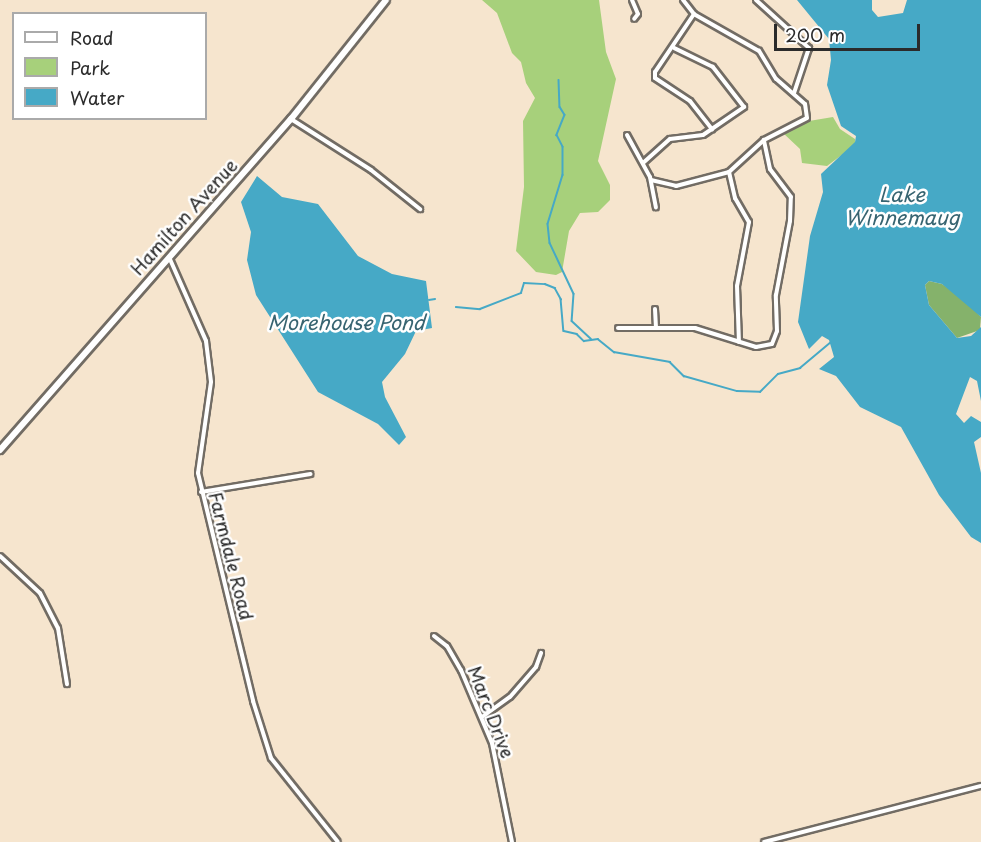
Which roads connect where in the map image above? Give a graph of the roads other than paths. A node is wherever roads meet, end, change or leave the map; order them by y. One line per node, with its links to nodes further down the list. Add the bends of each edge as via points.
1 (386, 0): 9 (street, Hamilton Avenue)
2 (632, 0): 6 (street, via 638,14)
3 (682, 0): 5 (street)
4 (756, 0): 8 (street, via 809,48)
5 (694, 14): 7 (street); 8 (street, via 759,51 776,79)
6 (634, 19)
7 (674, 48): 10 (street, via 654,78 690,101); 10 (street, via 713,68 744,107)
8 (794, 93): 12 (street, via 805,104 807,118)
9 (291, 119): 17 (street, via 371,170); 18 (street, Hamilton Avenue)
10 (712, 129): 13 (street, via 693,138 670,139)
11 (627, 135): 13 (street)
12 (764, 140): 14 (street); 22 (street, via 770,169 791,197 776,295 777,331 772,344 764,348)
13 (643, 163): 15 (street)
14 (729, 172): 15 (street, via 676,186); 22 (street, via 735,198 750,222 737,286)
15 (651, 180): 16 (street)
16 (656, 207)
17 (420, 209)
18 (169, 256): 23 (street, Hamilton Avenue); 25 (street, Farmdale Road, via 206,341 209,362 208,404 198,454)
19 (656, 309): 20 (street)
20 (656, 327): 21 (street); 22 (street, via 694,328)
21 (618, 328)
22 (739, 342)
23 (0, 450)
24 (311, 474): 25 (street)
25 (201, 492): 32 (street, Farmdale Road, via 271,758)
26 (0, 556): 29 (street, via 40,593 58,628)
27 (434, 636): 30 (street, Marc Drive, via 447,646)
28 (541, 653): 30 (street, via 536,667 510,697)
29 (67, 684)
30 (482, 717): 33 (street, Marc Drive, via 498,764)
31 (981, 786): 34 (street)
32 (338, 842)
33 (512, 842)
34 (764, 842)

